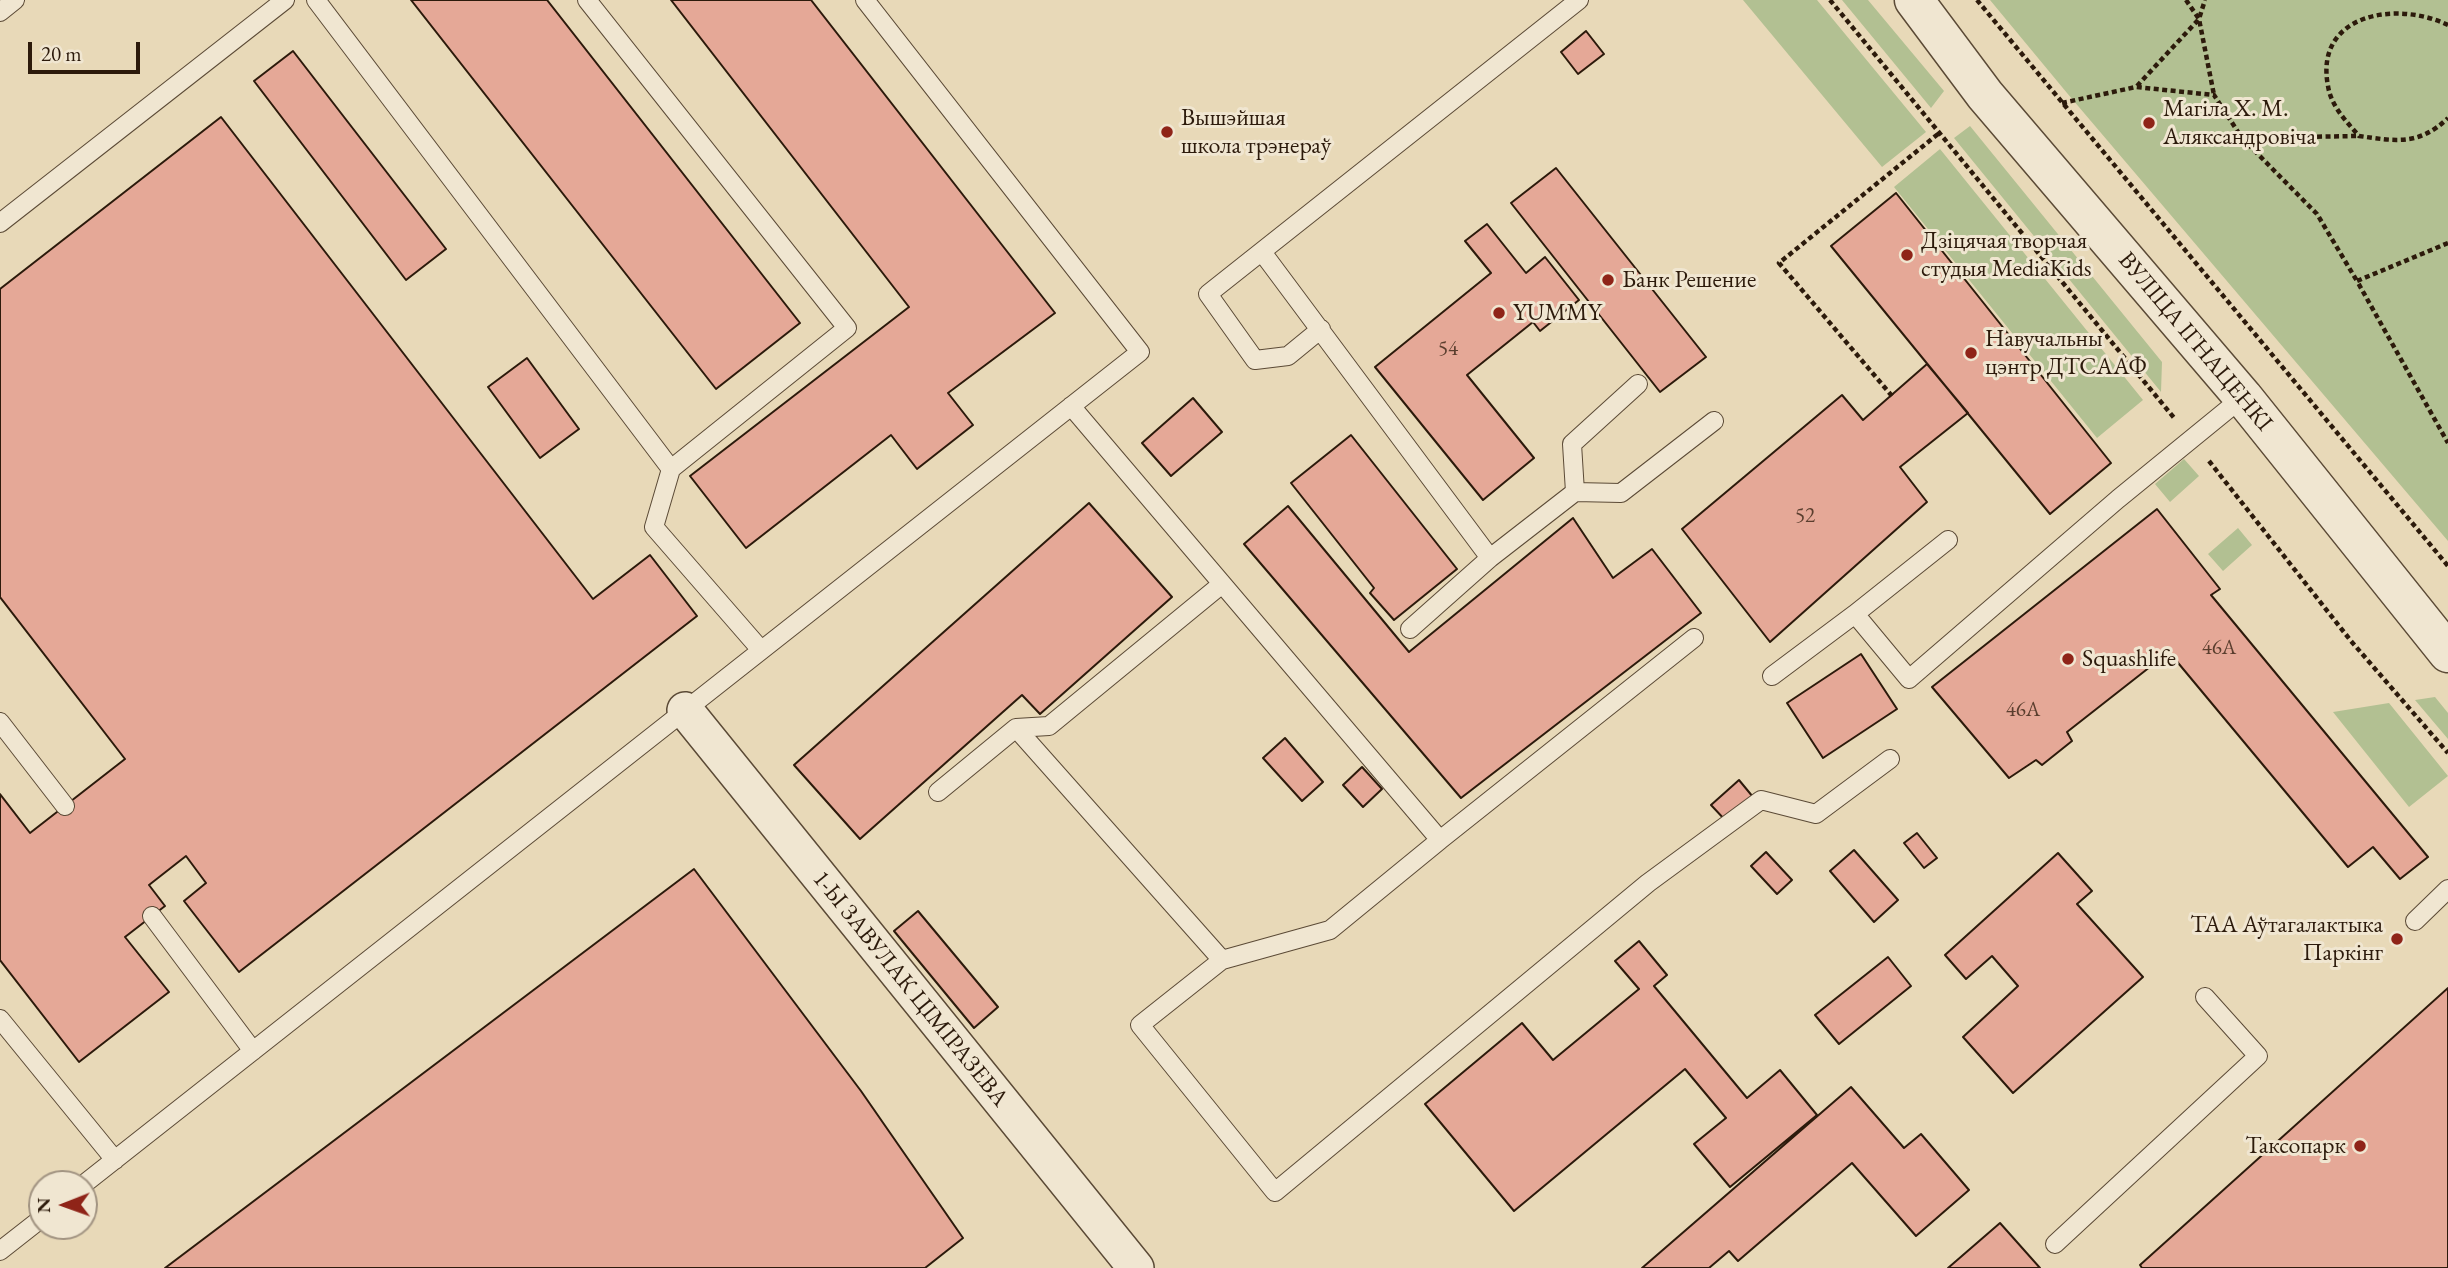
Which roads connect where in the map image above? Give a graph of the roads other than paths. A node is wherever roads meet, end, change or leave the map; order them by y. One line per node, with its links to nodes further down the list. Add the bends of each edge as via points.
1 (15, 0): 8 (lane)
2 (285, 0): 9 (lane)
3 (316, 0): 16 (lane)
4 (587, 0): 16 (lane, via 847,328)
5 (865, 0): 14 (lane, via 1140,352)
6 (1579, 0): 10 (lane)
7 (1914, 0): 13 (street, ВУЛІЦА ІГНАЦЕНКІ, via 1985,95)
8 (0, 12)
9 (0, 223)
10 (1262, 252): 11 (lane); 11 (lane, via 1208,294 1255,360 1288,356)
11 (1321, 329): 19 (lane)
12 (1638, 384): 17 (lane, via 1572,444)
13 (2243, 397): 21 (lane, via 1909,679); 25 (street, ВУЛІЦА ІГНАЦЕНКІ)
14 (1071, 406): 20 (lane); 24 (lane)
15 (1714, 421): 17 (lane, via 1621,493)
16 (671, 469): 24 (lane, via 654,527)
17 (1575, 492): 19 (lane)
18 (1948, 540): 21 (lane)
19 (1490, 558): 22 (lane)
20 (1222, 584): 29 (lane, via 1049,726); 33 (lane)
21 (1855, 614): 26 (lane)
22 (1410, 629)
23 (1694, 638): 33 (lane)
24 (761, 650): 27 (lane)
25 (2448, 653)
26 (1772, 676)
27 (685, 710): 40 (lane); 46 (street, 1-Ы ЗАВУЛАК ЦІМІРАЗЕВА)
28 (0, 722): 32 (lane)
29 (1016, 728): 31 (lane); 37 (lane)
30 (1890, 759): 37 (lane, via 1816,814 1762,800 1648,883 1275,1192 1140,1025)
31 (938, 792)
32 (65, 806)
33 (1440, 840): 37 (lane, via 1330,930)
34 (2448, 889): 36 (lane)
35 (152, 916): 40 (lane)
36 (2415, 921)
37 (1222, 960)
38 (2205, 997): 44 (lane, via 2258,1056)
39 (0, 1019): 41 (lane)
40 (253, 1051): 41 (lane)
41 (116, 1160): 42 (lane)
42 (98, 1174)
43 (28, 1228): 45 (lane)
44 (2055, 1244)
45 (0, 1251)
46 (1136, 1268)

